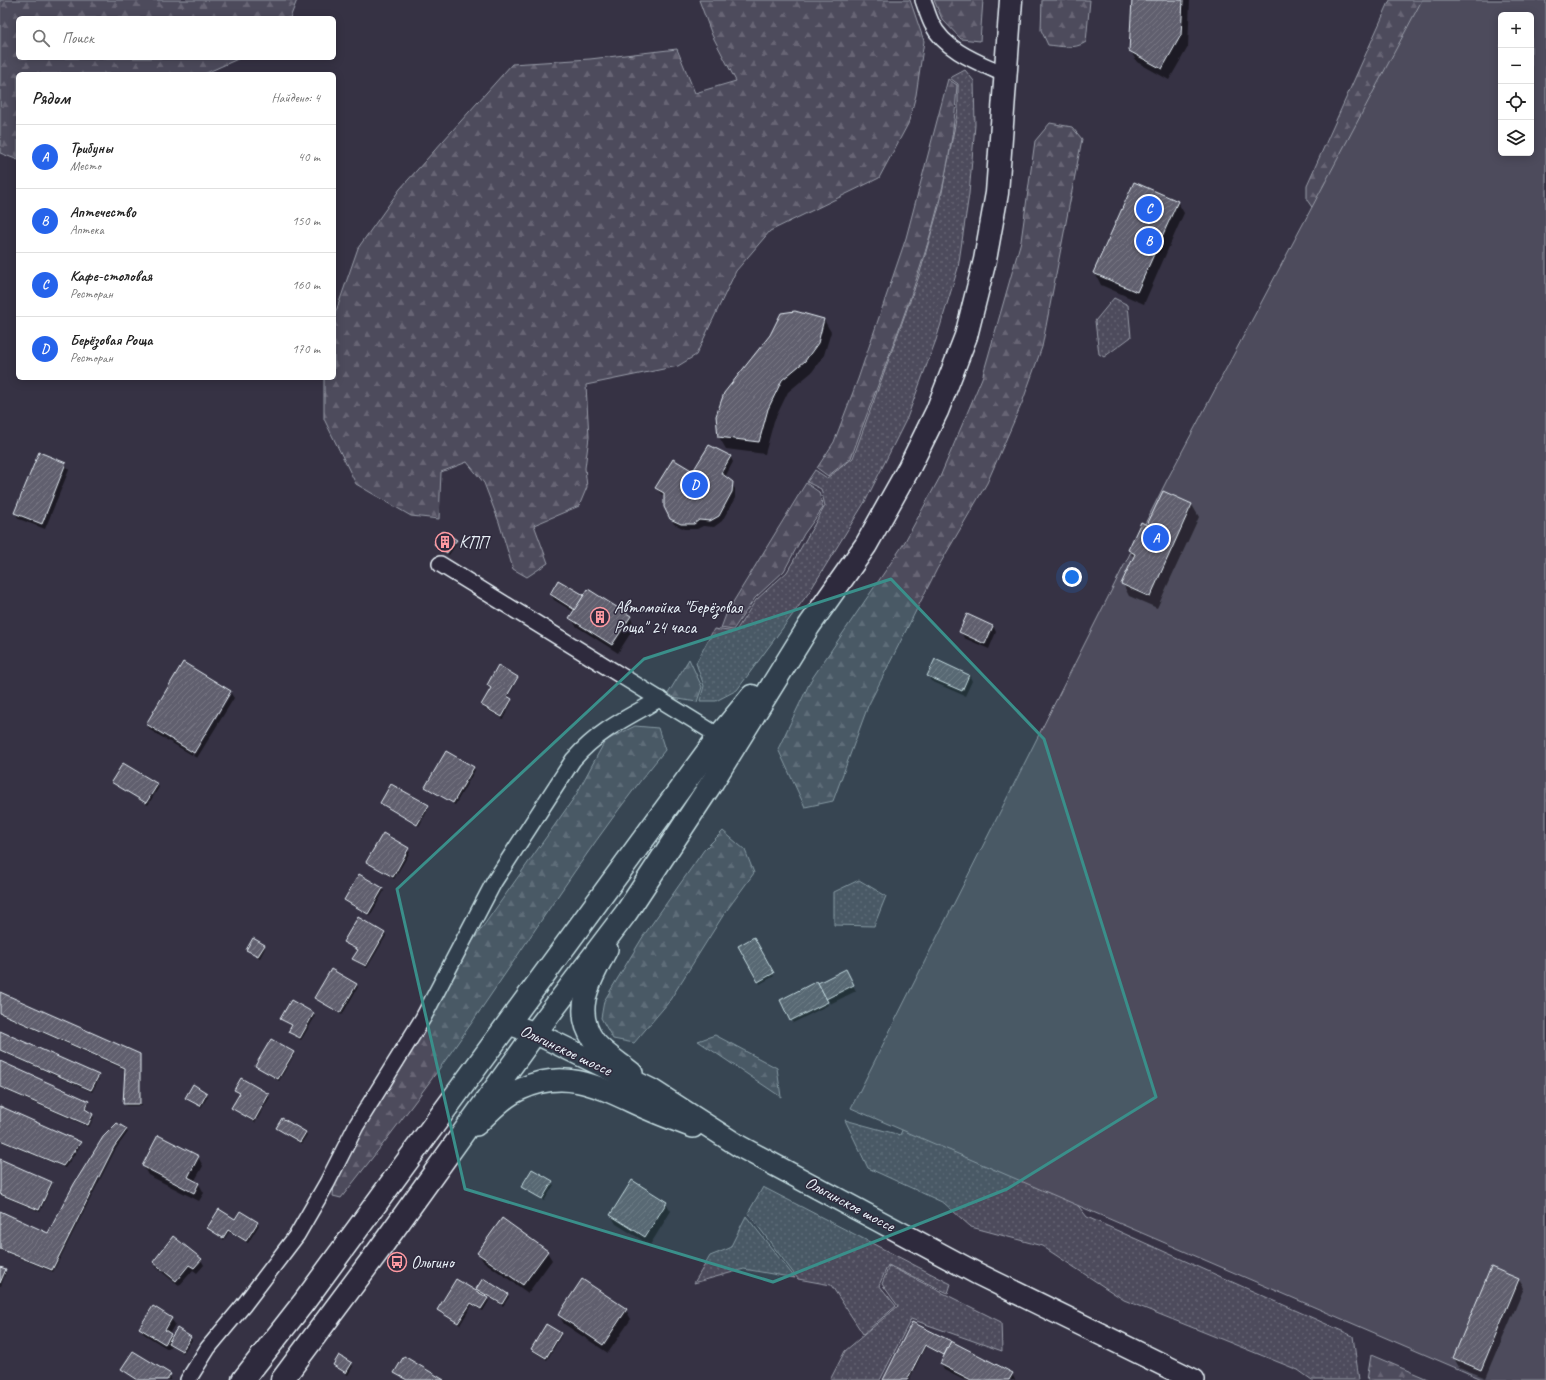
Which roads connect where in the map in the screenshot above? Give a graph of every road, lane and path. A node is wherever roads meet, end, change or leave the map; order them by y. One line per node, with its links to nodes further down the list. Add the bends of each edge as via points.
1 (924, 0): 3 (street, via 932,25 946,42 966,57)
2 (1011, 0): 3 (main road)
3 (1006, 76): 5 (main road, via 997,193 986,260 966,336 937,411 909,468 866,545)
4 (440, 564): 6 (street)
5 (809, 626): 7 (main road); 8 (main road, via 713,781)
6 (660, 699): 7 (street); 14 (street, via 603,731 573,760 494,882 426,1012 356,1126 297,1235 208,1348)
7 (719, 736): 9 (main road)
8 (626, 913): 10 (main road); 11 (main road, via 587,987 584,1011 587,1026 595,1041)
9 (509, 1024): 10 (main road, Ольгинское шоссе); 15 (main road, via 304,1302)
10 (535, 1033): 11 (main road, Ольгинское шоссе); 12 (main road)
11 (652, 1090): 13 (main road, Ольгинское шоссе)
12 (456, 1145): 13 (main road, via 502,1100 520,1089 538,1082 576,1081 606,1089 645,1108); 16 (main road)
13 (739, 1146): 17 (main road, Ольгинское шоссе, via 976,1273)
14 (188, 1380)
15 (243, 1380)
16 (282, 1380)
17 (1194, 1380)

